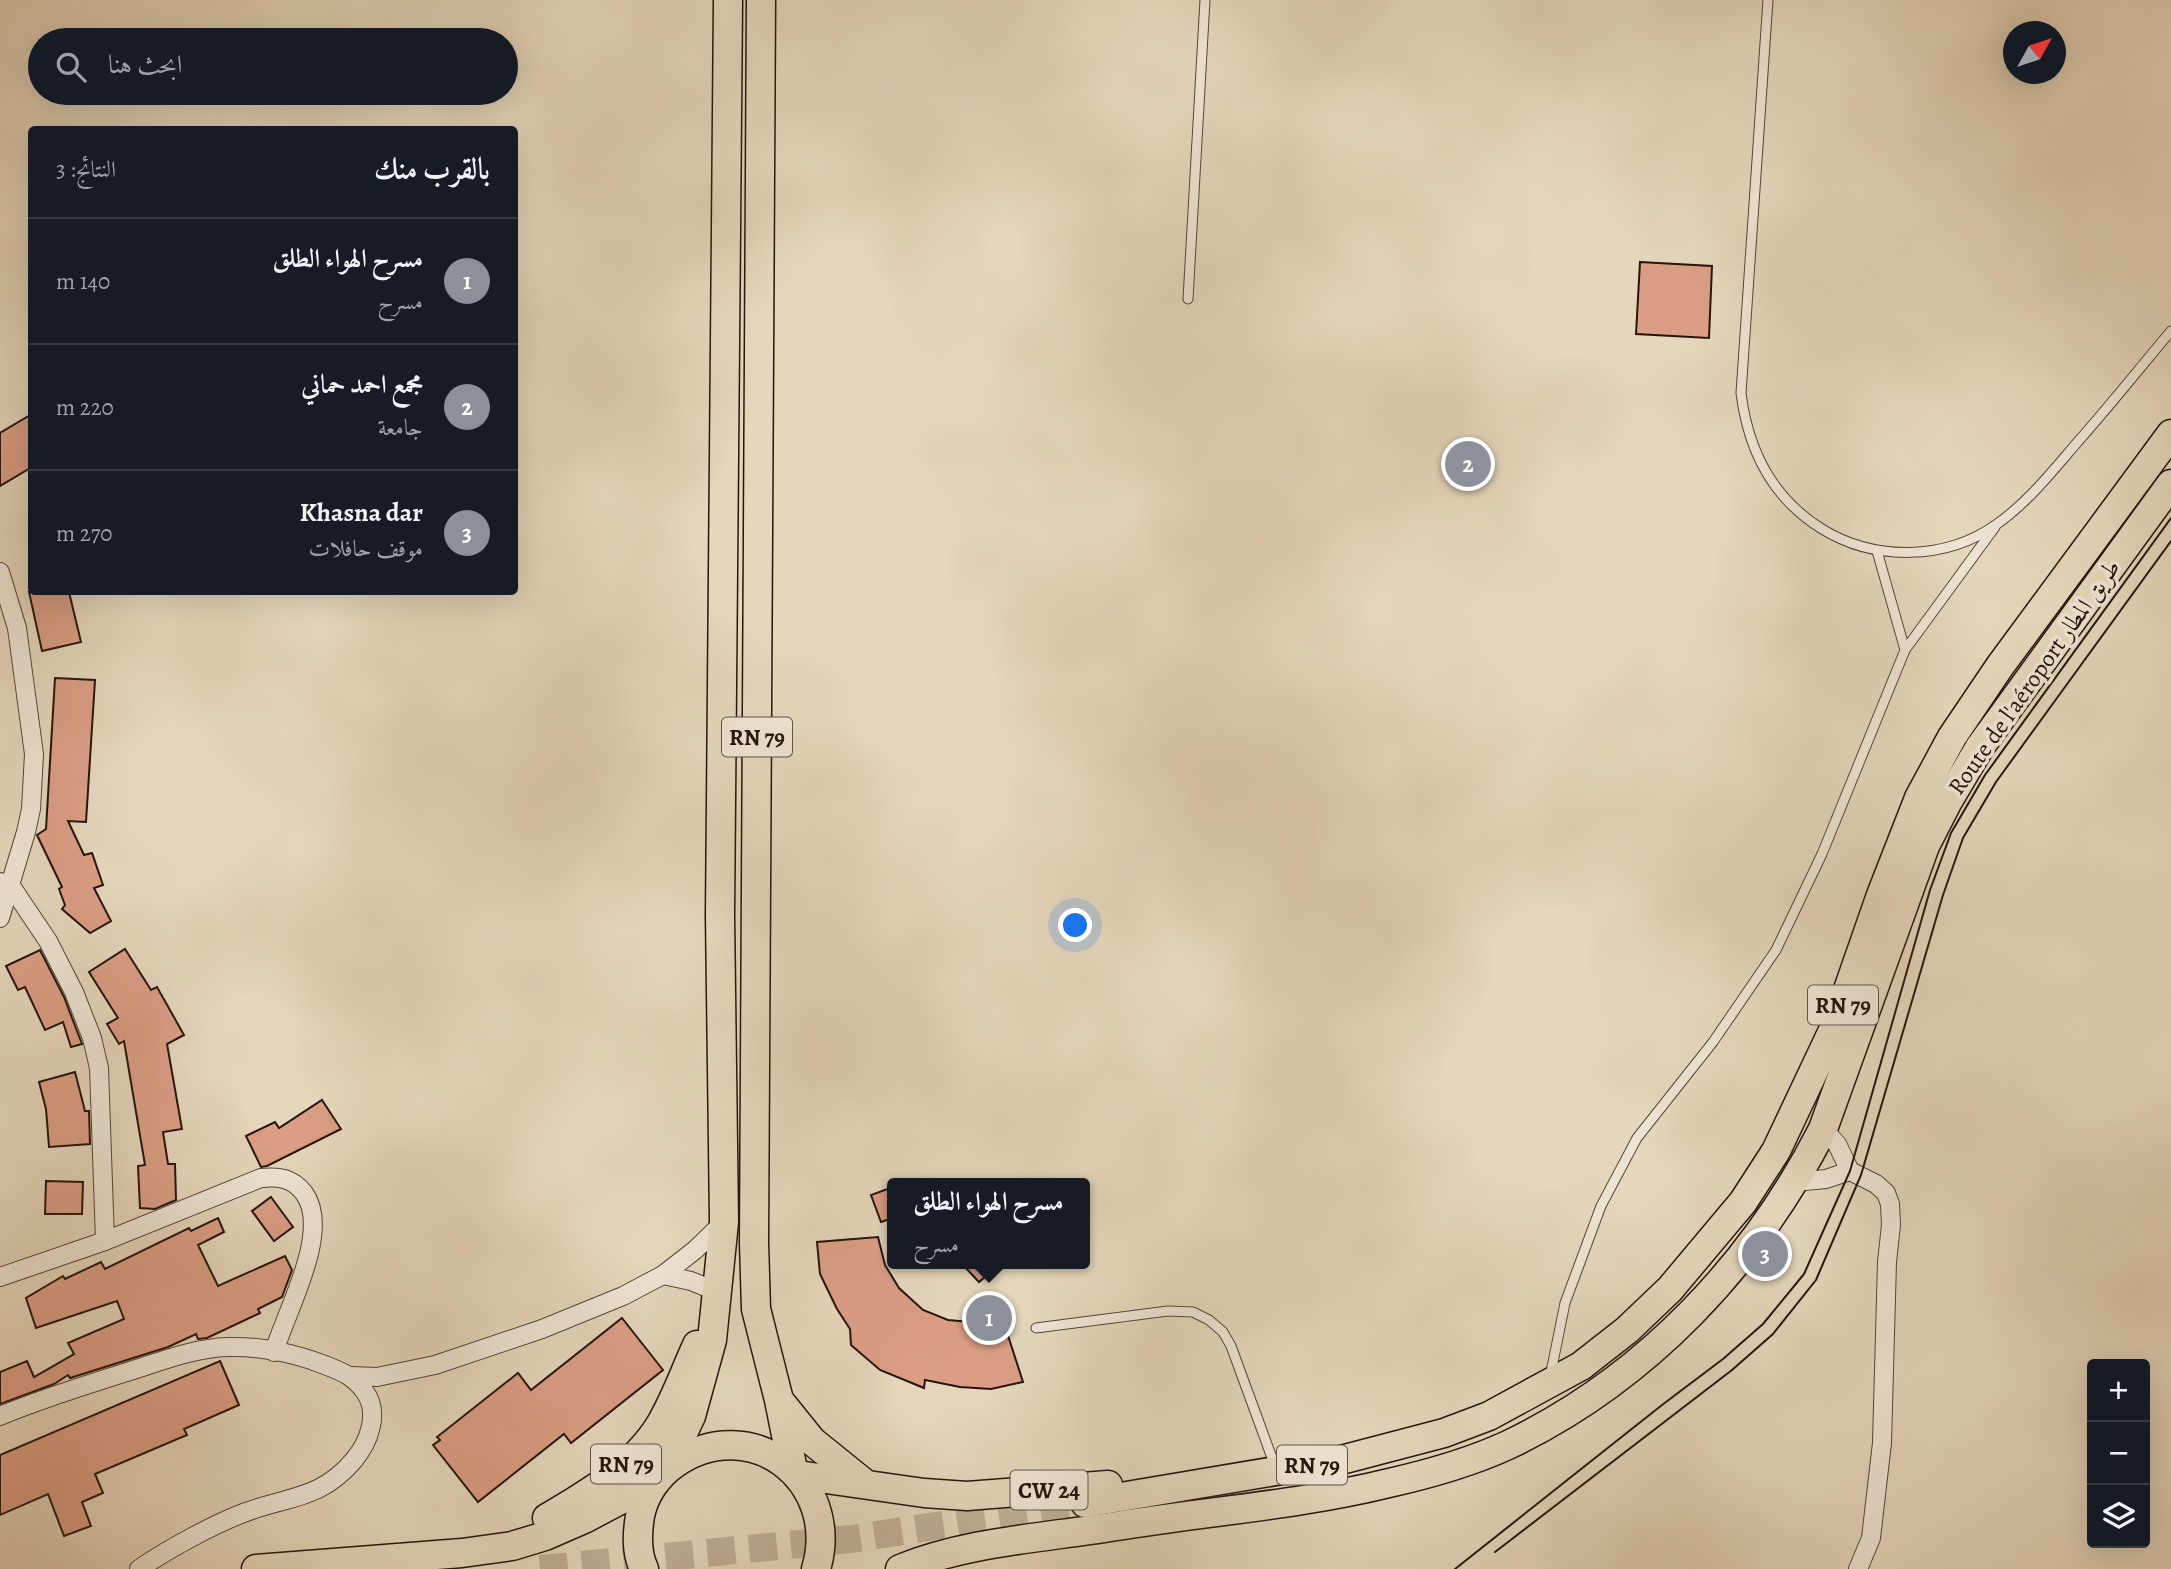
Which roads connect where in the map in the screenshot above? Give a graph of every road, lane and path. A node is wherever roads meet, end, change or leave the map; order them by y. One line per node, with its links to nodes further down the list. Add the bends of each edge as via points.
1 (728, 0): 18 (highway, RN 79, via 720,901)
2 (761, 0): 27 (highway, RN 79, via 754,1243 756,1309)
3 (1205, 0): 5 (lane)
4 (1769, 0): 10 (lane, via 1741,393 1745,422 1775,490 1805,519 1836,537)
5 (1188, 299)
6 (2171, 331): 9 (lane, via 2028,499)
7 (2171, 433): 26 (highway, Route de l'aéroport طريق المطار / RN 79, via 1952,737 1904,834 1836,1024 1776,1152 1750,1192 1671,1289 1628,1330)
8 (2171, 484): 15 (highway, Route de l'aéroport طريق المطار / CW 24, via 1980,747 1948,801 1925,846)
9 (1996, 526): 10 (lane, via 1961,544 1929,551); 12 (lane)
10 (1877, 551): 12 (lane)
11 (0, 572): 13 (street, via 17,628 34,754 31,809)
12 (1905, 650): 26 (lane, via 1822,854 1776,950 1713,1042 1637,1138 1601,1206 1565,1303)
13 (6, 884): 14 (street); 19 (street, via 48,942 92,1038 99,1068)
14 (0, 918)
15 (1823, 1129): 16 (street, via 1837,1144); 17 (highway, Route de l'aéroport طريق المطار / CW 24)
16 (1850, 1171): 17 (street); 41 (street, via 1886,1193 1891,1225 1882,1443 1871,1538)
17 (1794, 1182): 40 (highway, Route de l'aéroport طريق المطار / CW 24, via 1716,1288 1658,1345 1597,1394 1508,1445 1388,1483 1283,1503 996,1542)
18 (724, 1222): 20 (street); 22 (highway, RN 79)
19 (106, 1241): 21 (street); 24 (street, via 261,1178 288,1179 307,1198 313,1236)
20 (663, 1275): 22 (street, via 691,1281); 25 (street, via 542,1329 435,1365 377,1377)
21 (0, 1278)
22 (717, 1297): 31 (highway, RN 79, via 712,1340 691,1416); 35 (highway, RN 79, via 659,1426 626,1464 591,1492 542,1521)
23 (1036, 1328): 30 (lane, via 1168,1311 1193,1312 1209,1320 1231,1346)
24 (274, 1352): 25 (street, via 308,1358); 28 (street, via 230,1347 195,1351)
25 (351, 1376): 36 (street, via 367,1394 372,1411 369,1435 355,1459 333,1481 312,1493 247,1511)
26 (1548, 1386): 30 (highway, Route de l'aéroport طريق المطار / RN 79, via 1444,1433)
27 (779, 1400): 29 (highway, RN 79); 33 (highway, via 812,1441)
28 (0, 1416)
29 (796, 1472): 31 (highway, via 770,1454 744,1446 716,1446 689,1453); 33 (highway, CW 24); 39 (highway, via 813,1497 821,1524)
30 (1277, 1472): 32 (highway, Route de l'aéroport طريق المطار / RN 79)
31 (661, 1475): 35 (highway, RN 79, via 545,1536); 38 (highway, via 642,1505 637,1533)
32 (1235, 1478): 33 (highway, CW 24, via 967,1496); 34 (highway, Route de l'aéroport طريق المطار / RN 79)
33 (864, 1483)
34 (1085, 1503)
35 (462, 1553): 37 (highway, RN 79)
36 (139, 1569)
37 (256, 1569)
38 (644, 1569)
39 (816, 1569)
40 (900, 1569)
41 (1858, 1569)

